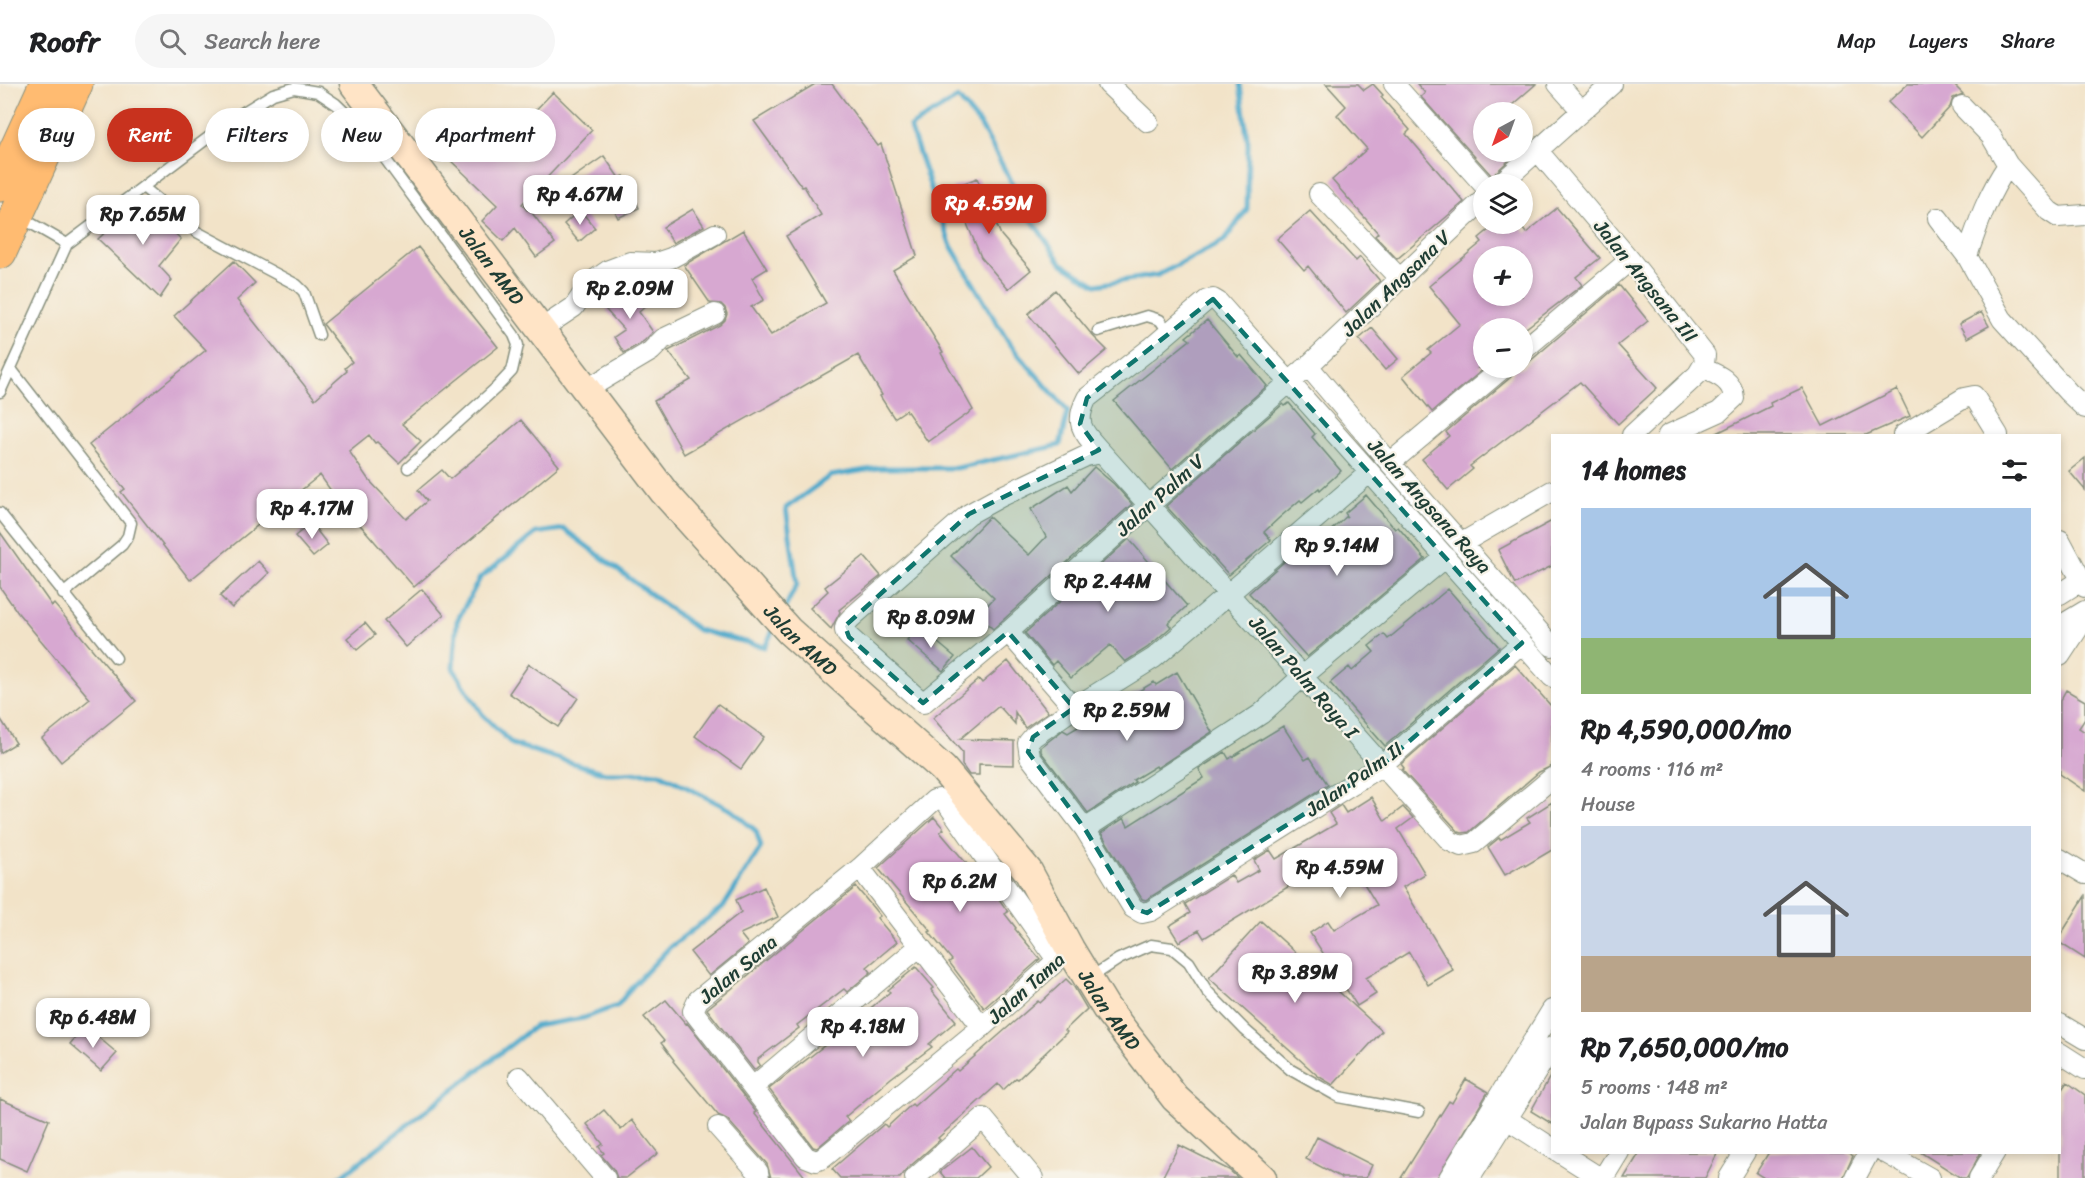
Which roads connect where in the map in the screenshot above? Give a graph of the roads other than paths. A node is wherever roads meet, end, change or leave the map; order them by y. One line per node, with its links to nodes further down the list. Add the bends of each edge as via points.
1 (46, 84): 9 (highway)
2 (76, 84): 10 (highway)
3 (1108, 84): 12 (street)
4 (1394, 84): 17 (street)
5 (1558, 84): 11 (street)
6 (1612, 84): 11 (street)
7 (366, 89): 33 (street, Jalan AMD)
8 (1962, 106): 16 (street, via 1991,136)
9 (44, 108)
10 (57, 108)
11 (1582, 111): 13 (street)
12 (1148, 122)
13 (1538, 152): 18 (street); 30 (street, Jalan Angsana III)
14 (18, 160): 19 (highway)
15 (32, 162): 23 (highway)
16 (2008, 165): 24 (street, via 2058,217); 29 (street, via 1991,190)
17 (1475, 174)
18 (1512, 174)
19 (0, 185)
20 (143, 187): 27 (lane); 36 (lane, via 197,232 297,285 304,292); 52 (lane, via 237,116 273,94 294,88 318,92 367,134 518,345 512,371)
21 (1319, 194): 31 (street)
22 (1473, 209): 31 (street, Jalan Angsana V)
23 (17, 215): 27 (lane); 28 (highway)
24 (2085, 215)
25 (1938, 218): 29 (street)
26 (715, 234): 33 (street, via 671,258 656,263 630,261 609,270 591,283 574,307)
27 (67, 244): 40 (lane)
28 (0, 252)
29 (1967, 256): 45 (street, via 2002,319)
30 (1630, 260): 37 (street); 39 (street, Jalan Angsana III, via 1703,353)
31 (1400, 279): 38 (street, Jalan Angsana V)
32 (715, 314): 43 (street, via 663,339 651,351)
33 (541, 329): 43 (street, Jalan AMD)
34 (1098, 331): 35 (lane, via 1147,316 1160,320)
35 (1169, 333): 42 (street, via 1213,299); 50 (street, Jalan Palm Raya I, via 1087,399 1080,424)
36 (319, 335)
37 (1533, 342)
38 (1308, 366): 42 (street, Jalan Angsana V); 51 (street, Jalan Angsana Raya)
39 (1702, 368): 46 (street, Jalan Angsana III); 47 (street, via 1725,379 1734,398 1719,412)
40 (10, 369): 44 (lane); 62 (lane, via 130,523 122,545)
41 (1491, 378): 51 (street)
42 (1288, 382): 53 (street); 55 (street, Jalan Palm V)
43 (587, 389): 82 (street, Jalan AMD, via 664,492 767,608 958,786 1028,871)
44 (0, 392)
45 (2085, 408)
46 (1633, 434)
47 (1670, 434)
48 (1905, 434): 49 (street, via 1964,398 1974,396)
49 (1997, 434)
50 (1102, 453): 55 (street, Jalan Palm Raya I); 67 (street, Jalan Palm V, via 1086,456 969,514 847,622 845,631 923,703)
51 (1390, 463): 58 (street, Jalan Angsana Raya)
52 (408, 468)
53 (1369, 473): 59 (street); 61 (street)
54 (1551, 492): 58 (street)
55 (1148, 506): 61 (street, Jalan Palm Raya I); 67 (street, Jalan Palm V)
56 (0, 513): 62 (lane)
57 (2061, 542): 60 (street)
58 (1462, 543): 68 (street, Jalan Angsana Raya)
59 (1446, 557): 69 (street); 72 (street)
60 (2084, 584): 63 (street)
61 (1229, 593): 72 (street, Jalan Palm Raya I); 74 (street, via 1154,658)
62 (63, 594): 71 (lane)
63 (2061, 594)
64 (2085, 611): 66 (street)
65 (2085, 618): 70 (street)
66 (2061, 625)
67 (1008, 633): 74 (street)
68 (1549, 635)
69 (1522, 643): 73 (street); 75 (street, Jalan Palm II)
70 (2061, 654)
71 (116, 658)
72 (1303, 676): 75 (street, Jalan Palm Raya I); 77 (street, via 1261,714)
73 (1551, 677)
74 (1074, 708): 77 (street, via 1033,737 1027,748)
75 (1382, 765): 76 (street, Jalan Palm Raya I, via 1450,841 1461,846 1474,843); 77 (street, Jalan Palm II, via 1151,911 1142,913 1133,908)
76 (1551, 779)
77 (1085, 829)
78 (2061, 860): 80 (street)
79 (860, 868): 81 (street); 82 (street, Jalan Sana, via 939,799 946,802); 90 (street, Jalan Sana, via 695,1005 694,1014)
80 (2084, 872)
81 (920, 946): 85 (street); 90 (street)
82 (1064, 954): 83 (street, Jalan AMD); 85 (street, Jalan Tama)
83 (1088, 979): 91 (lane, via 1151,945 1172,948 1189,962 1207,991 1245,1030 1291,1070 1339,1097); 105 (street, Jalan AMD, via 1175,1098)
84 (1551, 1012): 92 (street)
85 (982, 1027): 90 (street, Jalan Sana, via 816,1161 806,1157)
86 (1551, 1048): 92 (street)
87 (2061, 1054): 88 (street)
88 (2085, 1069)
89 (519, 1077): 101 (street)
90 (753, 1087)
91 (1419, 1112)
92 (1499, 1114): 94 (street); 106 (street); 107 (street)
93 (718, 1127): 102 (street)
94 (1551, 1147)
95 (1562, 1154): 108 (street)
96 (1618, 1154): 108 (street)
97 (1744, 1154): 109 (street)
98 (1868, 1154): 110 (street)
99 (1888, 1154): 111 (street)
100 (1994, 1154): 112 (street)
101 (605, 1178)
102 (759, 1178)
103 (915, 1178): 104 (street, via 983,1118)
104 (1033, 1178)
105 (1262, 1178)
106 (1449, 1178)
107 (1470, 1178)
108 (1601, 1178)
109 (1729, 1178)
110 (1855, 1178)
111 (1930, 1178)
112 (1979, 1178)

